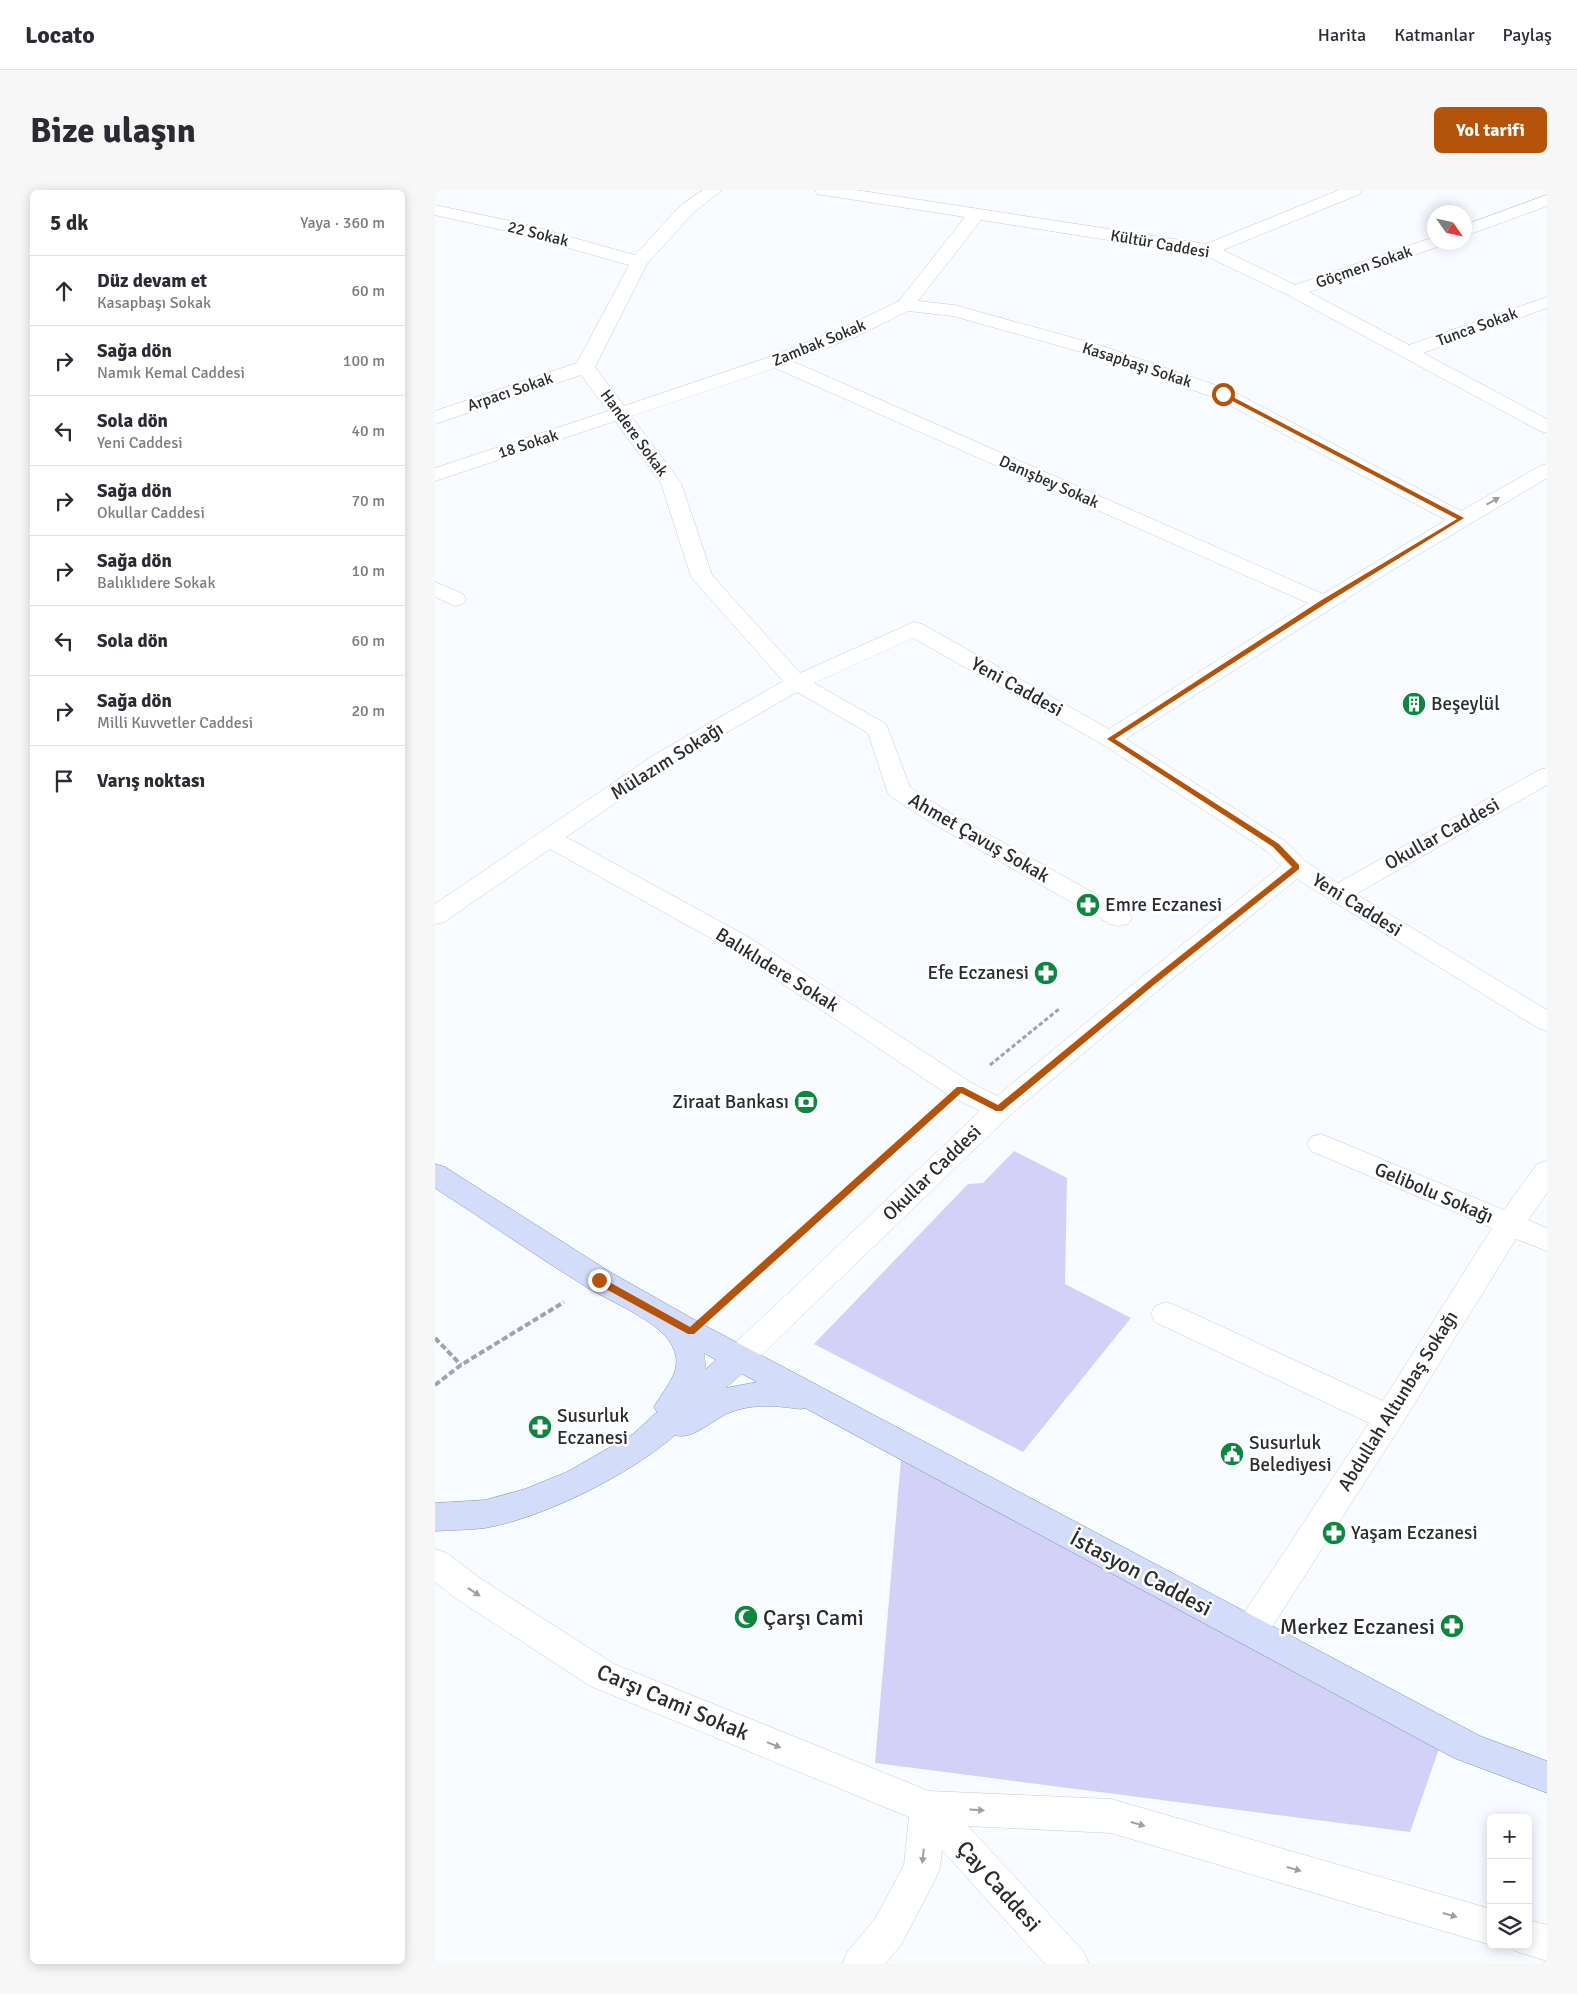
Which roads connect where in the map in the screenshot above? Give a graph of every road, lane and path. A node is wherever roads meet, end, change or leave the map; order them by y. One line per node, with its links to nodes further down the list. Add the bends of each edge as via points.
1 (714, 190): 10 (street, via 687,209)
2 (823, 190): 6 (street, Kültür Caddesi)
3 (1354, 190): 9 (street)
4 (1547, 200): 7 (street)
5 (435, 210): 10 (street, 22 Sokak)
6 (977, 214): 9 (street, Kültür Caddesi); 13 (street, Zambak Sokak)
7 (1472, 228)
8 (1427, 245): 11 (street, Göçmen Sokak)
9 (1208, 250): 11 (street, Kültür Caddesi)
10 (639, 262): 16 (street)
11 (1294, 291): 14 (street, Kültür Caddesi)
12 (1547, 302): 14 (street, Tunca Sokak)
13 (905, 305): 15 (street, Zambak Sokak, via 850,332); 22 (street, Kasapbaşı Sokak, via 954,310 1083,347 1223,394)
14 (1408, 352): 19 (street, Kültür Caddesi)
15 (776, 361): 17 (street, Zambak Sokak); 25 (street, Danışbey Sokak)
16 (585, 367): 17 (street, Handere Sokak); 18 (street, Arpacı Sokak)
17 (621, 413): 21 (street, 18 Sokak); 27 (street, Handere Sokak, via 671,483 702,577)
18 (435, 418)
19 (1547, 427)
20 (1547, 470): 22 (street, one-way to 20)
21 (435, 475)
22 (1461, 518): 25 (street)
23 (435, 589): 24 (street)
24 (455, 599)
25 (1323, 602): 28 (street)
26 (914, 629): 27 (street, Mülazım Sokağı); 28 (street, Yeni Caddesi)
27 (797, 683): 30 (street, Mülazım Sokağı, via 662,760); 34 (street, Ahmet Çavuş Sokak, via 878,729 899,791)
28 (1110, 739): 31 (street, Yeni Caddesi, via 1276,846)
29 (1547, 775): 32 (street, Okullar Caddesi)
30 (549, 838): 33 (street, Mülazım Sokağı); 37 (street, Balıklıdere Sokak, via 741,944)
31 (1297, 867): 32 (street, Yeni Caddesi); 38 (street, Okullar Caddesi)
32 (1337, 894): 36 (street, Yeni Caddesi)
33 (435, 916)
34 (1119, 918)
35 (1067, 1003): 37 (path)
36 (1547, 1022)
37 (960, 1089): 38 (street, Balıklıdere Sokak); 47 (path)
38 (999, 1109): 49 (street, Okullar Caddesi)
39 (1321, 1144): 42 (street, Gelibolu Sokağı)
40 (1547, 1172): 42 (street, Abdullah Altunbaş Sokağı)
41 (435, 1174): 44 (main road, İstasyon Caddesi)
42 (1509, 1225): 43 (street, Gelibolu Sokağı); 53 (street, Abdullah Altunbaş Sokağı)
43 (1547, 1240)
44 (599, 1280): 46 (main road, İstasyon Caddesi); 50 (path)
45 (1166, 1314): 53 (street)
46 (665, 1317): 47 (main road, İstasyon Caddesi); 54 (main road, via 684,1337 691,1360 690,1378)
47 (691, 1332): 49 (main road, İstasyon Caddesi)
48 (435, 1338): 50 (path)
49 (739, 1357): 52 (main road, İstasyon Caddesi); 54 (main road)
50 (461, 1365): 51 (path)
51 (435, 1385)
52 (817, 1399): 54 (main road, via 765,1392 724,1401); 57 (main road, İstasyon Caddesi)
53 (1389, 1418): 57 (street, Abdullah Altunbaş Sokağı)
54 (644, 1443): 55 (main road, via 578,1481 533,1501 485,1514)
55 (435, 1518)
56 (435, 1563): 59 (street, Carşı Cami Sokak, one-way to 59, via 466,1587 602,1675)
57 (1251, 1631): 58 (main road, İstasyon Caddesi, via 1467,1747)
58 (1547, 1777)
59 (928, 1808): 60 (street, one-way to 60, via 1111,1816); 63 (street, one-way to 63, via 922,1868 888,1932); 64 (street, Çay Caddesi)
60 (1487, 1926)
61 (1532, 1939): 62 (street)
62 (1547, 1943)
63 (861, 1964)
64 (1070, 1964)

